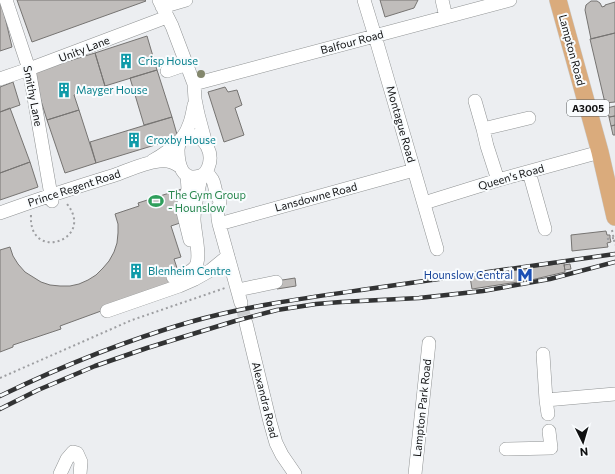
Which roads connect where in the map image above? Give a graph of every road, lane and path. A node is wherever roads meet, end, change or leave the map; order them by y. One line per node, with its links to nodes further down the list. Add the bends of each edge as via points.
1 (6, 0): 11 (street, Smithy Lane)
2 (186, 0): 7 (street, Unity Lane)
3 (364, 0): 9 (street, Montague Road)
4 (442, 0): 8 (street)
5 (510, 0): 8 (street, Balfour Road)
6 (558, 0): 21 (main road, Lampton Road / A3005)
7 (163, 8): 10 (street); 11 (street, Unity Lane)
8 (446, 17): 9 (street, Balfour Road)
9 (375, 36): 14 (street, Balfour Road); 24 (street, Montague Road)
10 (187, 64): 12 (street); 14 (street)
11 (29, 69): 13 (street, Unity Lane); 28 (street, Smithy Lane)
12 (167, 71)
13 (0, 80)
14 (194, 84): 15 (street)
15 (195, 99): 19 (street, Prince Regent Road, via 190,125); 20 (street)
16 (475, 101): 18 (street)
17 (529, 118): 18 (street)
18 (483, 129): 27 (street)
19 (182, 138): 20 (street, via 195,135); 22 (street, Prince Regent Road); 23 (street, via 178,147)
20 (206, 144): 26 (street, via 210,160)
21 (606, 160): 25 (street, Queen's Road); 33 (main road, Lampton Road / A3005)
22 (149, 163): 23 (street, Prince Regent Road, via 176,163); 28 (street, Prince Regent Road)
23 (183, 170): 26 (street, via 196,177); 26 (street, via 188,189 183,212 190,242 190,258 185,267 172,275 196,267 197,241 194,219)
24 (414, 170): 29 (street, Montague Road); 34 (street, Lansdowne Road)
25 (529, 172): 27 (street, Queen's Road); 35 (street)
26 (203, 175): 34 (street, via 214,182 214,204 218,210)
27 (498, 180): 29 (street, Queen's Road)
28 (51, 198): 31 (street, Prince Regent Road)
29 (424, 203): 38 (street, Montague Road)
30 (67, 204): 32 (path, via 72,212 74,224 69,236 57,242 48,242 36,235)
31 (0, 213)
32 (31, 215)
33 (615, 217)
34 (219, 224): 39 (street)
35 (545, 229)
36 (615, 238): 37 (path)
37 (607, 239)
38 (437, 249)
39 (228, 256): 41 (street); 42 (street, via 195,279)
40 (276, 282): 41 (street)
41 (238, 292): 46 (path, via 132,320)
42 (107, 311)
43 (246, 323): 54 (street, Alexandra Road, via 276,443)
44 (429, 343): 55 (street, Lampton Park Road)
45 (543, 354): 48 (street)
46 (0, 378)
47 (615, 394): 48 (street)
48 (546, 400): 49 (street)
49 (548, 414)
50 (549, 431): 51 (street, via 551,448)
51 (506, 449)
52 (60, 474): 53 (street, via 73,452 77,453 81,462)
53 (80, 474)
54 (295, 474)
55 (415, 474)

